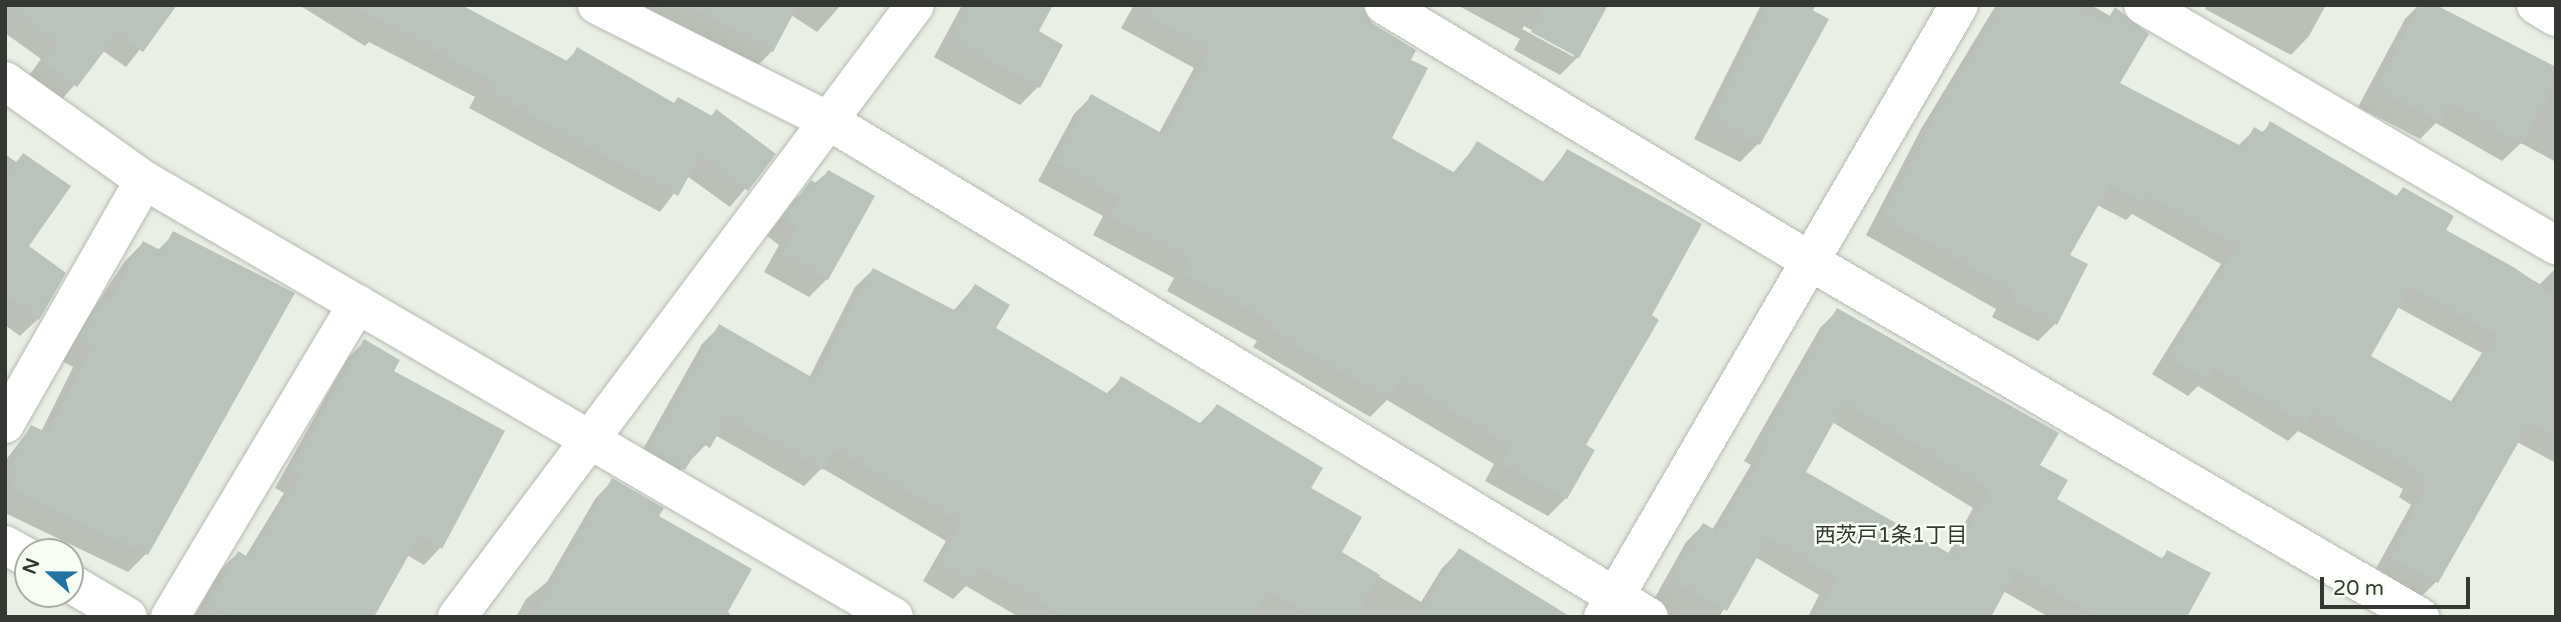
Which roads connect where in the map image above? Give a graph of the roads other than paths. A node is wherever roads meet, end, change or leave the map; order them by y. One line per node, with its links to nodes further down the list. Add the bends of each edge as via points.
1 (597, 5): 9 (street)
2 (915, 5): 9 (street)
3 (1384, 5): 12 (street)
4 (1959, 5): 12 (street)
5 (2143, 5): 11 (street)
6 (2536, 5): 7 (street)
7 (2556, 17)
8 (5, 81): 10 (street)
9 (829, 121): 15 (street); 17 (street)
10 (144, 180): 13 (street); 14 (street)
11 (2556, 245)
12 (1811, 262): 17 (street); 23 (street)
13 (357, 304): 15 (street); 19 (street)
14 (10, 403)
15 (587, 438): 20 (street); 21 (street)
16 (84, 591): 18 (street)
17 (1609, 607): 22 (street)
18 (128, 617)
19 (170, 617)
20 (457, 617)
21 (894, 617)
22 (1649, 617)
23 (2420, 617)

